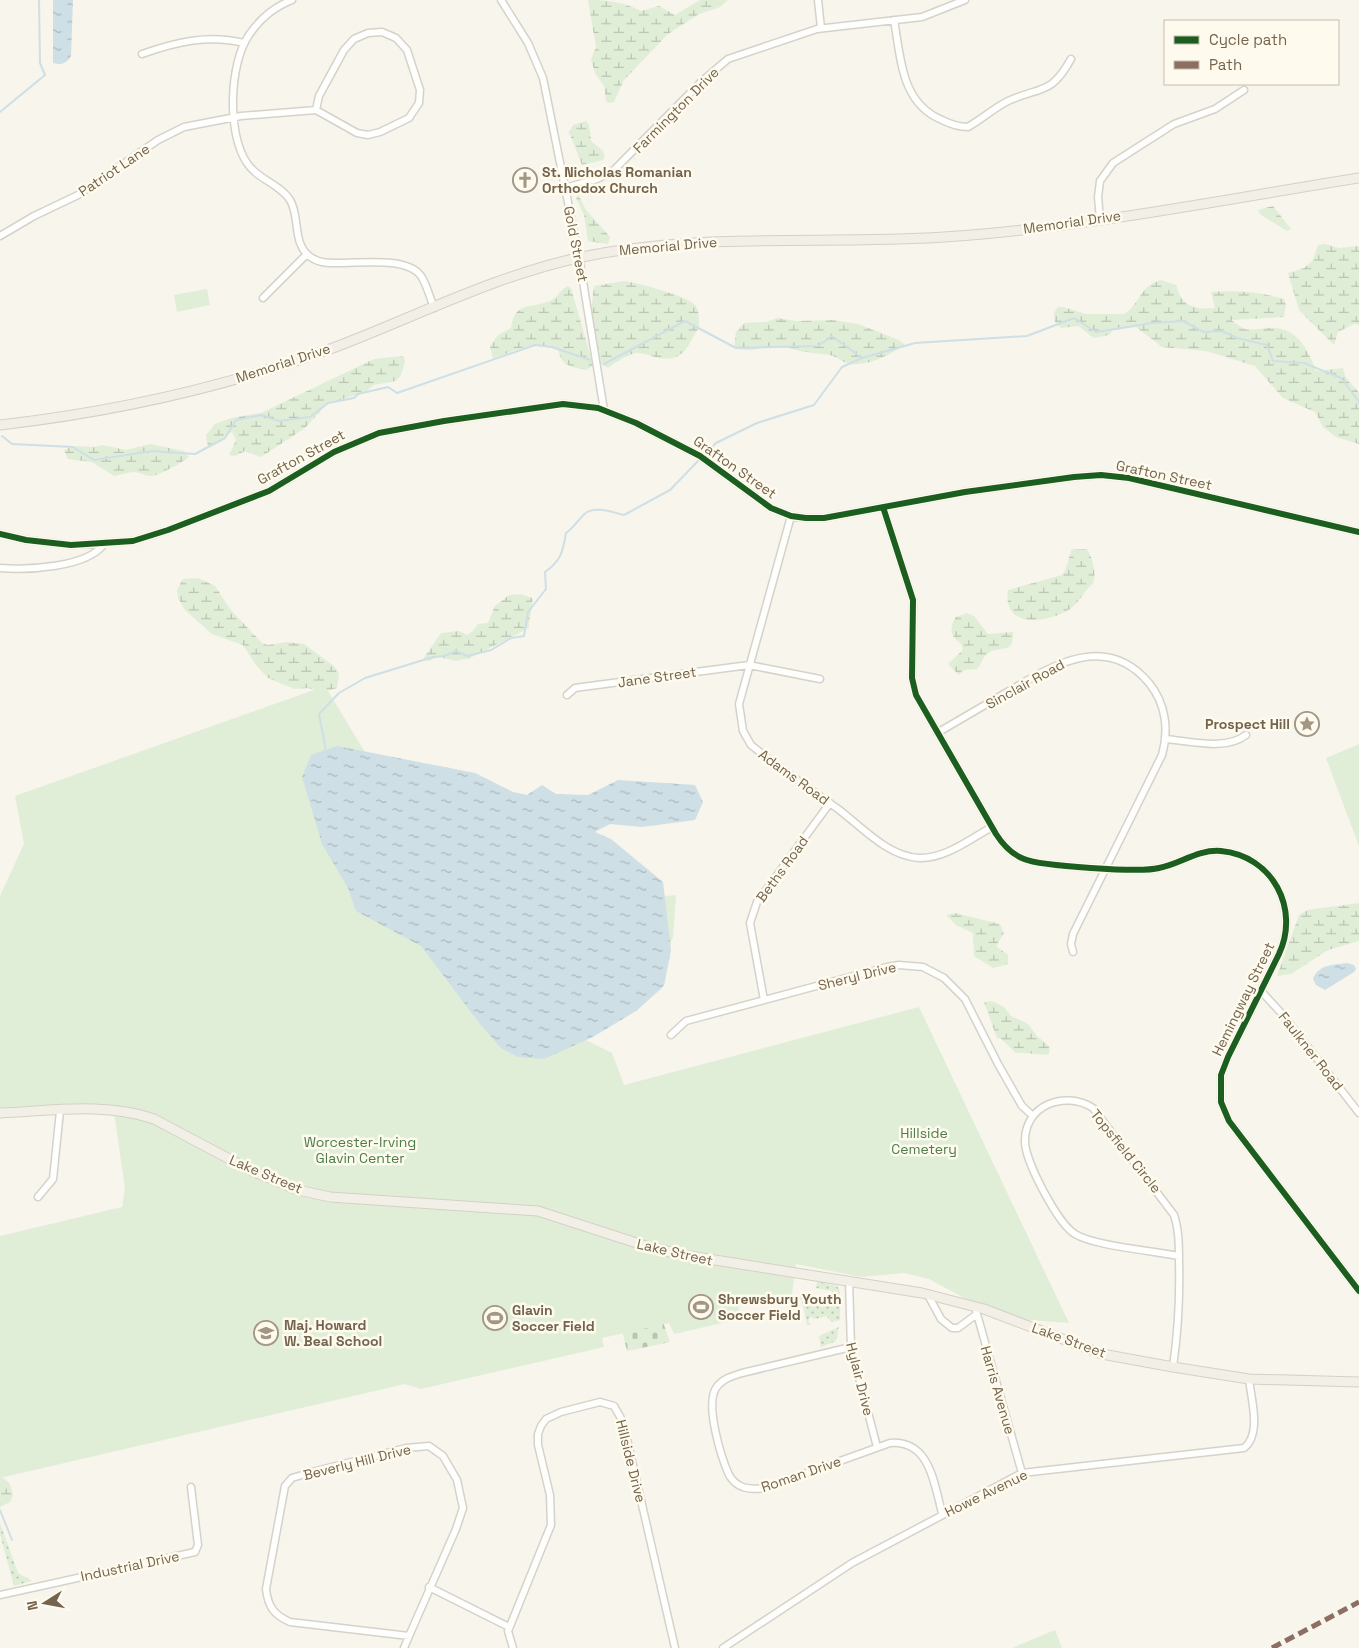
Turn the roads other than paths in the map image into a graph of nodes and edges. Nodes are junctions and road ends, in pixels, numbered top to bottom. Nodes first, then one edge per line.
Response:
1 (292, 0) edge
2 (501, 0) edge
3 (818, 0) edge
4 (965, 0) edge
5 (894, 20) junction
6 (821, 28) junction
7 (244, 43) junction
8 (142, 54) dead end
9 (1072, 59) dead end
10 (1244, 90) dead end
11 (316, 110) junction
12 (232, 117) junction
13 (1359, 178) edge
14 (565, 188) junction
15 (1100, 219) junction
16 (0, 236) edge
17 (307, 254) junction
18 (579, 257) junction
19 (262, 298) dead end
20 (434, 308) junction
21 (604, 410) junction
22 (0, 425) edge
23 (883, 507) junction
24 (791, 516) junction
25 (1359, 532) edge
26 (0, 534) edge
27 (104, 544) junction
28 (0, 568) edge
29 (749, 664) junction
30 (820, 679) dead end
31 (567, 695) dead end
32 (937, 733) junction
33 (1246, 735) dead end
34 (1165, 739) junction
35 (830, 803) junction
36 (992, 827) junction
37 (1106, 868) junction
38 (1073, 952) dead end
39 (1261, 991) junction
40 (764, 1000) junction
41 (670, 1035) dead end
42 (60, 1110) junction
43 (0, 1113) edge
44 (1359, 1113) edge
45 (1033, 1116) junction
46 (38, 1197) dead end
47 (1179, 1256) junction
48 (849, 1281) junction
49 (1359, 1291) edge
50 (928, 1295) junction
51 (976, 1310) junction
52 (851, 1347) junction
53 (1173, 1367) junction
54 (1249, 1380) junction
55 (1359, 1382) edge
56 (877, 1447) junction
57 (1022, 1473) junction
58 (191, 1487) dead end
59 (942, 1513) junction
60 (429, 1587) junction
61 (0, 1595) edge
62 (509, 1627) junction
63 (409, 1636) junction
64 (404, 1648) edge
65 (513, 1648) edge
66 (675, 1648) edge
67 (723, 1648) edge

1 - 7 street
2 - 14 street, Gold Street
3 - 6 street
4 - 5 street, Farmington Drive
5 - 6 street, Farmington Drive
5 - 9 street
6 - 14 street, Farmington Drive
7 - 8 street
7 - 12 street
10 - 15 street
11 - 11 street
11 - 12 street, Patriot Lane
12 - 16 street, Patriot Lane
12 - 17 street
13 - 15 main road, Memorial Drive
14 - 18 street, Gold Street
15 - 18 main road, Memorial Drive
17 - 19 street
17 - 20 street
18 - 20 main road, Memorial Drive
18 - 21 street, Gold Street
20 - 22 main road, Memorial Drive
21 - 24 street, Grafton Street
21 - 27 street, Grafton Street
23 - 24 street, Grafton Street
23 - 25 street, Grafton Street
23 - 32 street, Hemingway Street
24 - 29 street, Adams Road
26 - 27 street, Grafton Street
27 - 28 street, Grafton Street
29 - 30 street, Jane Street
29 - 31 street, Jane Street
29 - 35 street, Adams Road
32 - 34 street, Sinclair Road
32 - 36 street, Hemingway Street
33 - 34 street
34 - 37 street, Sinclair Road
35 - 36 street, Adams Road
35 - 40 street, Beths Road
36 - 37 street, Hemingway Street
37 - 38 street, Sinclair Road
37 - 39 street, Hemingway Street
39 - 44 street, Faulkner Road
39 - 49 street, Hemingway Street
40 - 41 street, Sheryl Drive
40 - 45 street, Sheryl Drive
42 - 43 main road, Lake Street
42 - 46 street
42 - 48 main road, Lake Street
45 - 47 street
45 - 47 street, Topsfield Circle
47 - 53 street, Topsfield Circle
48 - 50 main road, Lake Street
48 - 52 street, Hylair Drive
50 - 51 main road, Lake Street
50 - 51 street
51 - 53 main road, Lake Street
51 - 57 street, Harris Avenue
52 - 56 street, Hylair Drive
52 - 56 street, Roman Drive
53 - 54 main road, Lake Street
54 - 55 main road, Lake Street
54 - 57 street, Howe Avenue
56 - 59 street, Roman Drive
57 - 59 street, Howe Avenue
58 - 61 street, Industrial Drive
59 - 67 street, Howe Avenue
60 - 62 street
60 - 63 street, Beverly Hill Drive
60 - 63 street, Beverly Hill Drive
62 - 65 street
62 - 66 street, Hillside Drive
63 - 64 street, Beverly Hill Drive

